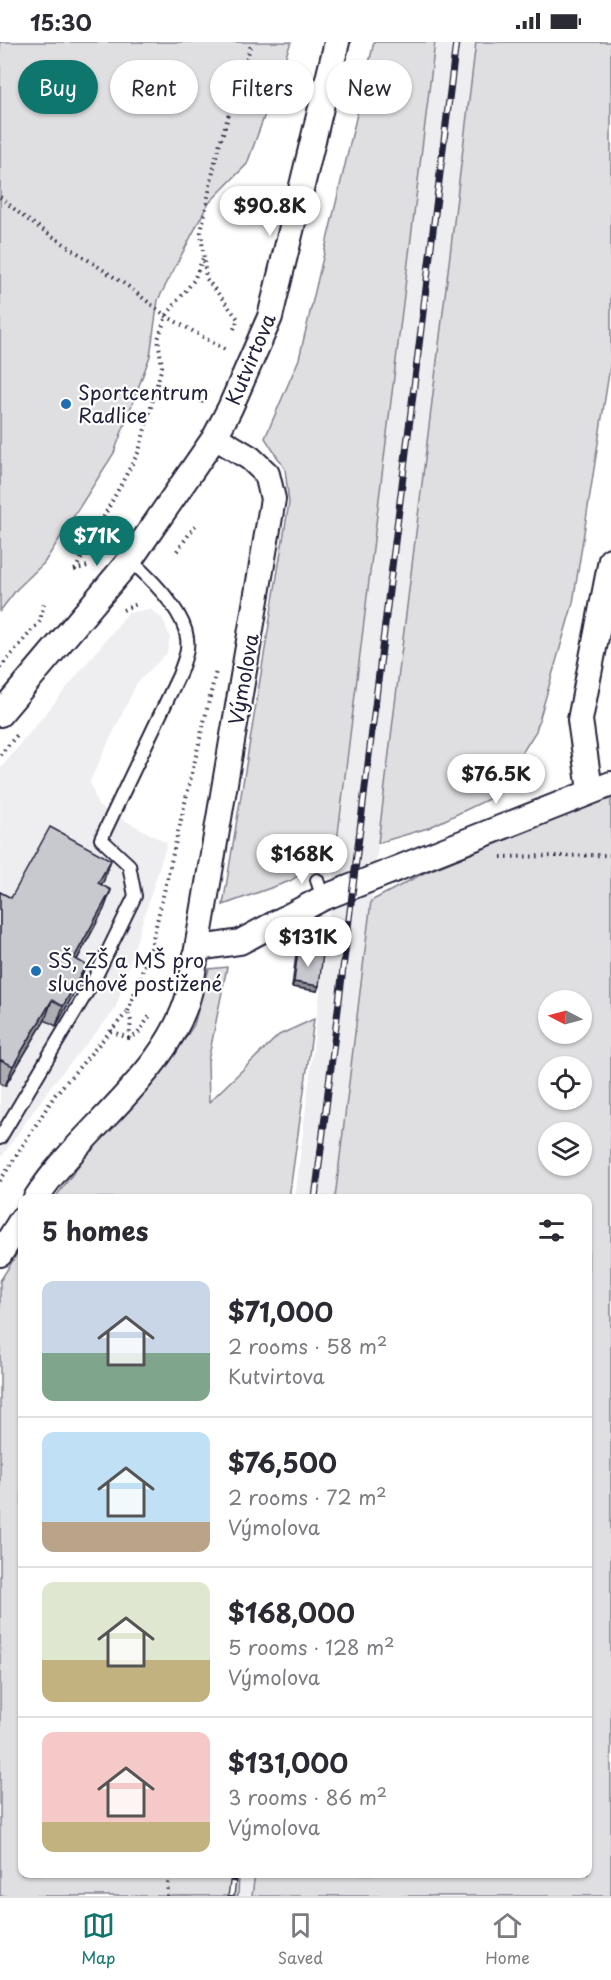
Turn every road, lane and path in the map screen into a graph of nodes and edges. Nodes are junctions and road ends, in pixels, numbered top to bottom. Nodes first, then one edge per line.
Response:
1 (252, 42) edge
2 (337, 42) edge
3 (0, 197) edge
4 (204, 256) junction
5 (166, 316) junction
6 (226, 350) junction
7 (221, 360) dead end
8 (212, 380) dead end
9 (197, 411) dead end
10 (215, 437) junction
11 (197, 523) dead end
12 (177, 551) dead end
13 (98, 556) dead end
14 (130, 560) junction
15 (611, 560) edge
16 (44, 603) dead end
17 (218, 661) dead end
18 (0, 668) edge
19 (0, 714) edge
20 (601, 787) edge
21 (611, 855) edge
22 (491, 857) dead end
23 (199, 948) junction
24 (153, 1010) dead end
25 (128, 1011) junction
26 (111, 1031) junction
27 (129, 1038) junction
28 (0, 1138) edge
29 (0, 1181) edge
30 (39, 1194) edge
31 (18, 1225) edge
32 (0, 1254) edge
33 (169, 1878) edge
34 (167, 1896) edge

1 - 4 path
2 - 10 street, Kutvirtova
3 - 5 path
4 - 5 path
4 - 6 path
5 - 6 path
5 - 13 path
6 - 7 path
8 - 9 path
10 - 14 street, Kutvirtova
10 - 23 street, Výmolova
11 - 12 path
14 - 19 street, Kutvirtova
14 - 28 lane
15 - 20 street
16 - 18 path
17 - 25 path
20 - 23 street
21 - 22 path
23 - 30 street, Výmolova
24 - 27 path
25 - 26 path
25 - 27 path
26 - 27 path
26 - 29 path
31 - 32 street
33 - 34 path

